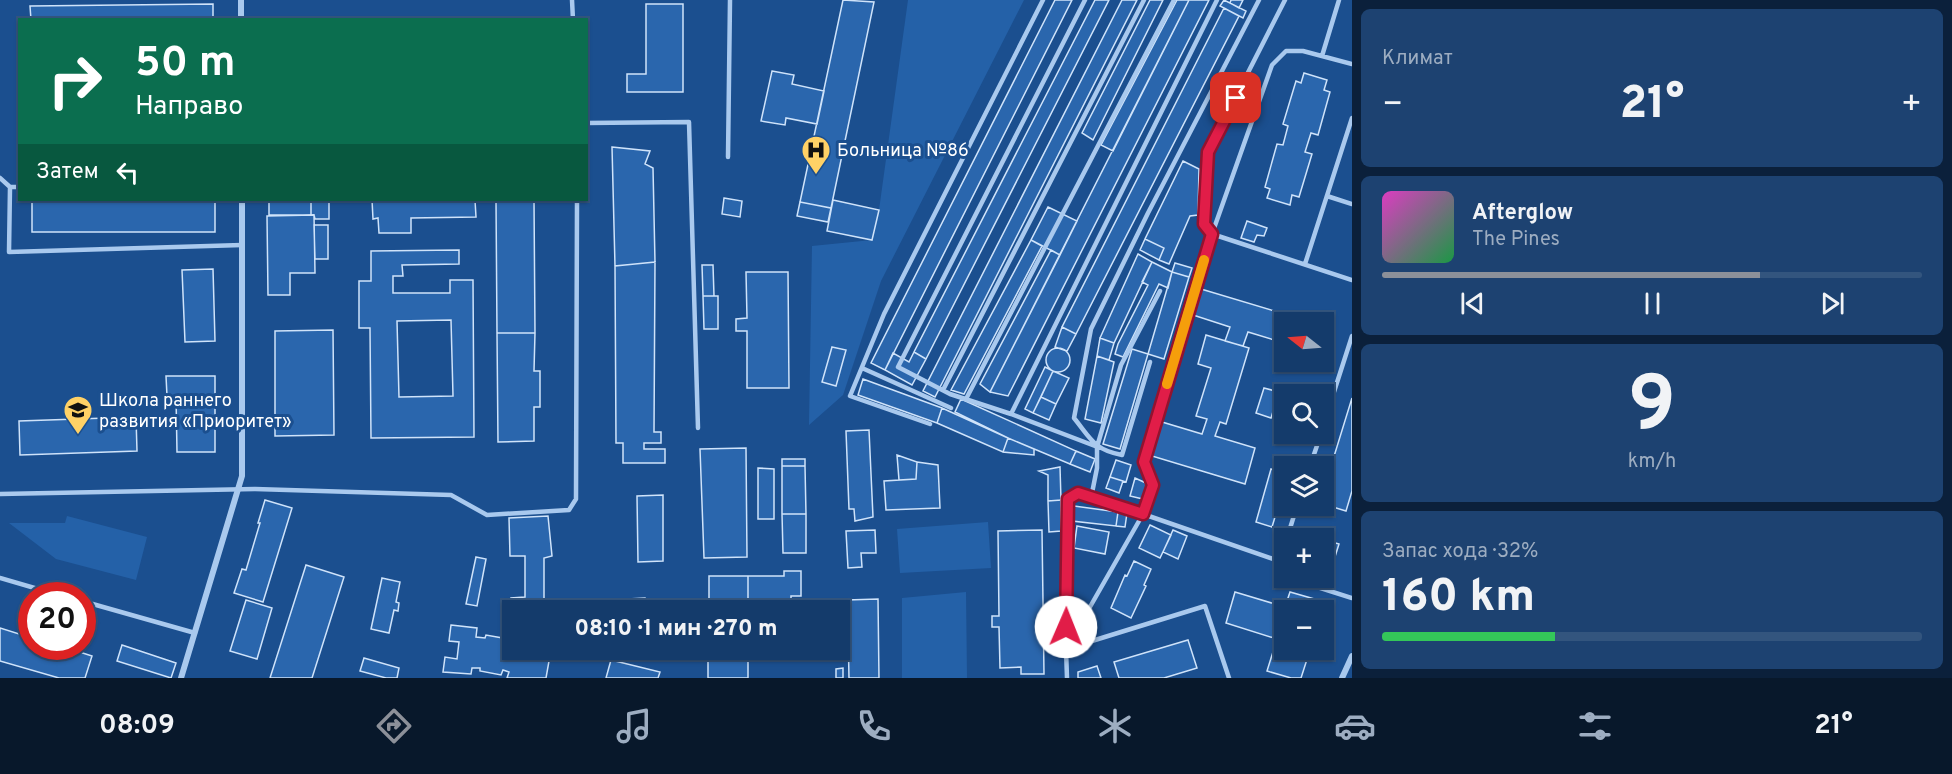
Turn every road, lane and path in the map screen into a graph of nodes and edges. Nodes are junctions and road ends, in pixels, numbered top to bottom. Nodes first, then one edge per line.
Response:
1 (241, 0) edge
2 (572, 0) edge
3 (730, 0) edge
4 (1043, 0) edge
5 (1085, 0) edge
6 (1144, 0) edge
7 (1174, 0) edge
8 (1217, 0) edge
9 (1259, 0) edge
10 (1285, 0) edge
11 (1339, 0) edge
12 (241, 18) edge
13 (573, 18) edge
14 (1322, 56) junction
15 (1352, 64) edge
16 (1352, 118) edge
17 (588, 123) edge
18 (728, 157) dead end
19 (0, 178) edge
20 (10, 187) junction
21 (18, 187) edge
22 (1327, 196) junction
23 (242, 201) edge
24 (577, 201) edge
25 (1352, 204) edge
26 (1212, 234) junction
27 (242, 245) junction
28 (1305, 264) junction
29 (1352, 280) edge
30 (1160, 291) dead end
31 (1352, 336) edge
32 (1150, 362) dead end
33 (862, 368) junction
34 (943, 390) junction
35 (1334, 392) edge
36 (966, 399) junction
37 (951, 408) dead end
38 (1011, 414) junction
39 (930, 424) dead end
40 (698, 428) dead end
41 (1097, 447) junction
42 (239, 490) junction
43 (0, 494) edge
44 (1091, 498) junction
45 (1143, 514) junction
46 (1274, 559) edge
47 (0, 578) edge
48 (18, 583) edge
49 (1320, 588) edge
50 (1352, 598) edge
51 (96, 605) edge
52 (195, 633) junction
53 (1066, 649) junction
54 (1352, 656) edge
55 (181, 678) edge
56 (1067, 678) edge
57 (1229, 678) edge
58 (1342, 678) edge

1 - 12 street
2 - 13 lane
3 - 18 lane
4 - 33 lane
5 - 34 lane
6 - 34 lane
7 - 36 lane
8 - 38 lane
9 - 41 lane
10 - 26 lane
11 - 14 lane
14 - 15 lane
14 - 26 lane
16 - 22 lane
17 - 40 lane
19 - 20 lane
20 - 21 lane
20 - 27 lane
22 - 25 lane
22 - 28 lane
23 - 27 street
24 - 42 lane
26 - 28 lane
26 - 45 lane
27 - 42 street
28 - 29 lane
30 - 41 lane
31 - 35 lane
32 - 41 lane
33 - 37 lane
33 - 39 lane
34 - 36 lane
36 - 38 lane
38 - 41 lane
41 - 44 lane
42 - 43 lane
42 - 52 street
44 - 45 lane
44 - 53 lane
45 - 46 lane
45 - 53 lane
47 - 48 lane
49 - 50 lane
51 - 52 lane
52 - 55 street
53 - 56 lane
53 - 57 lane
54 - 58 street

